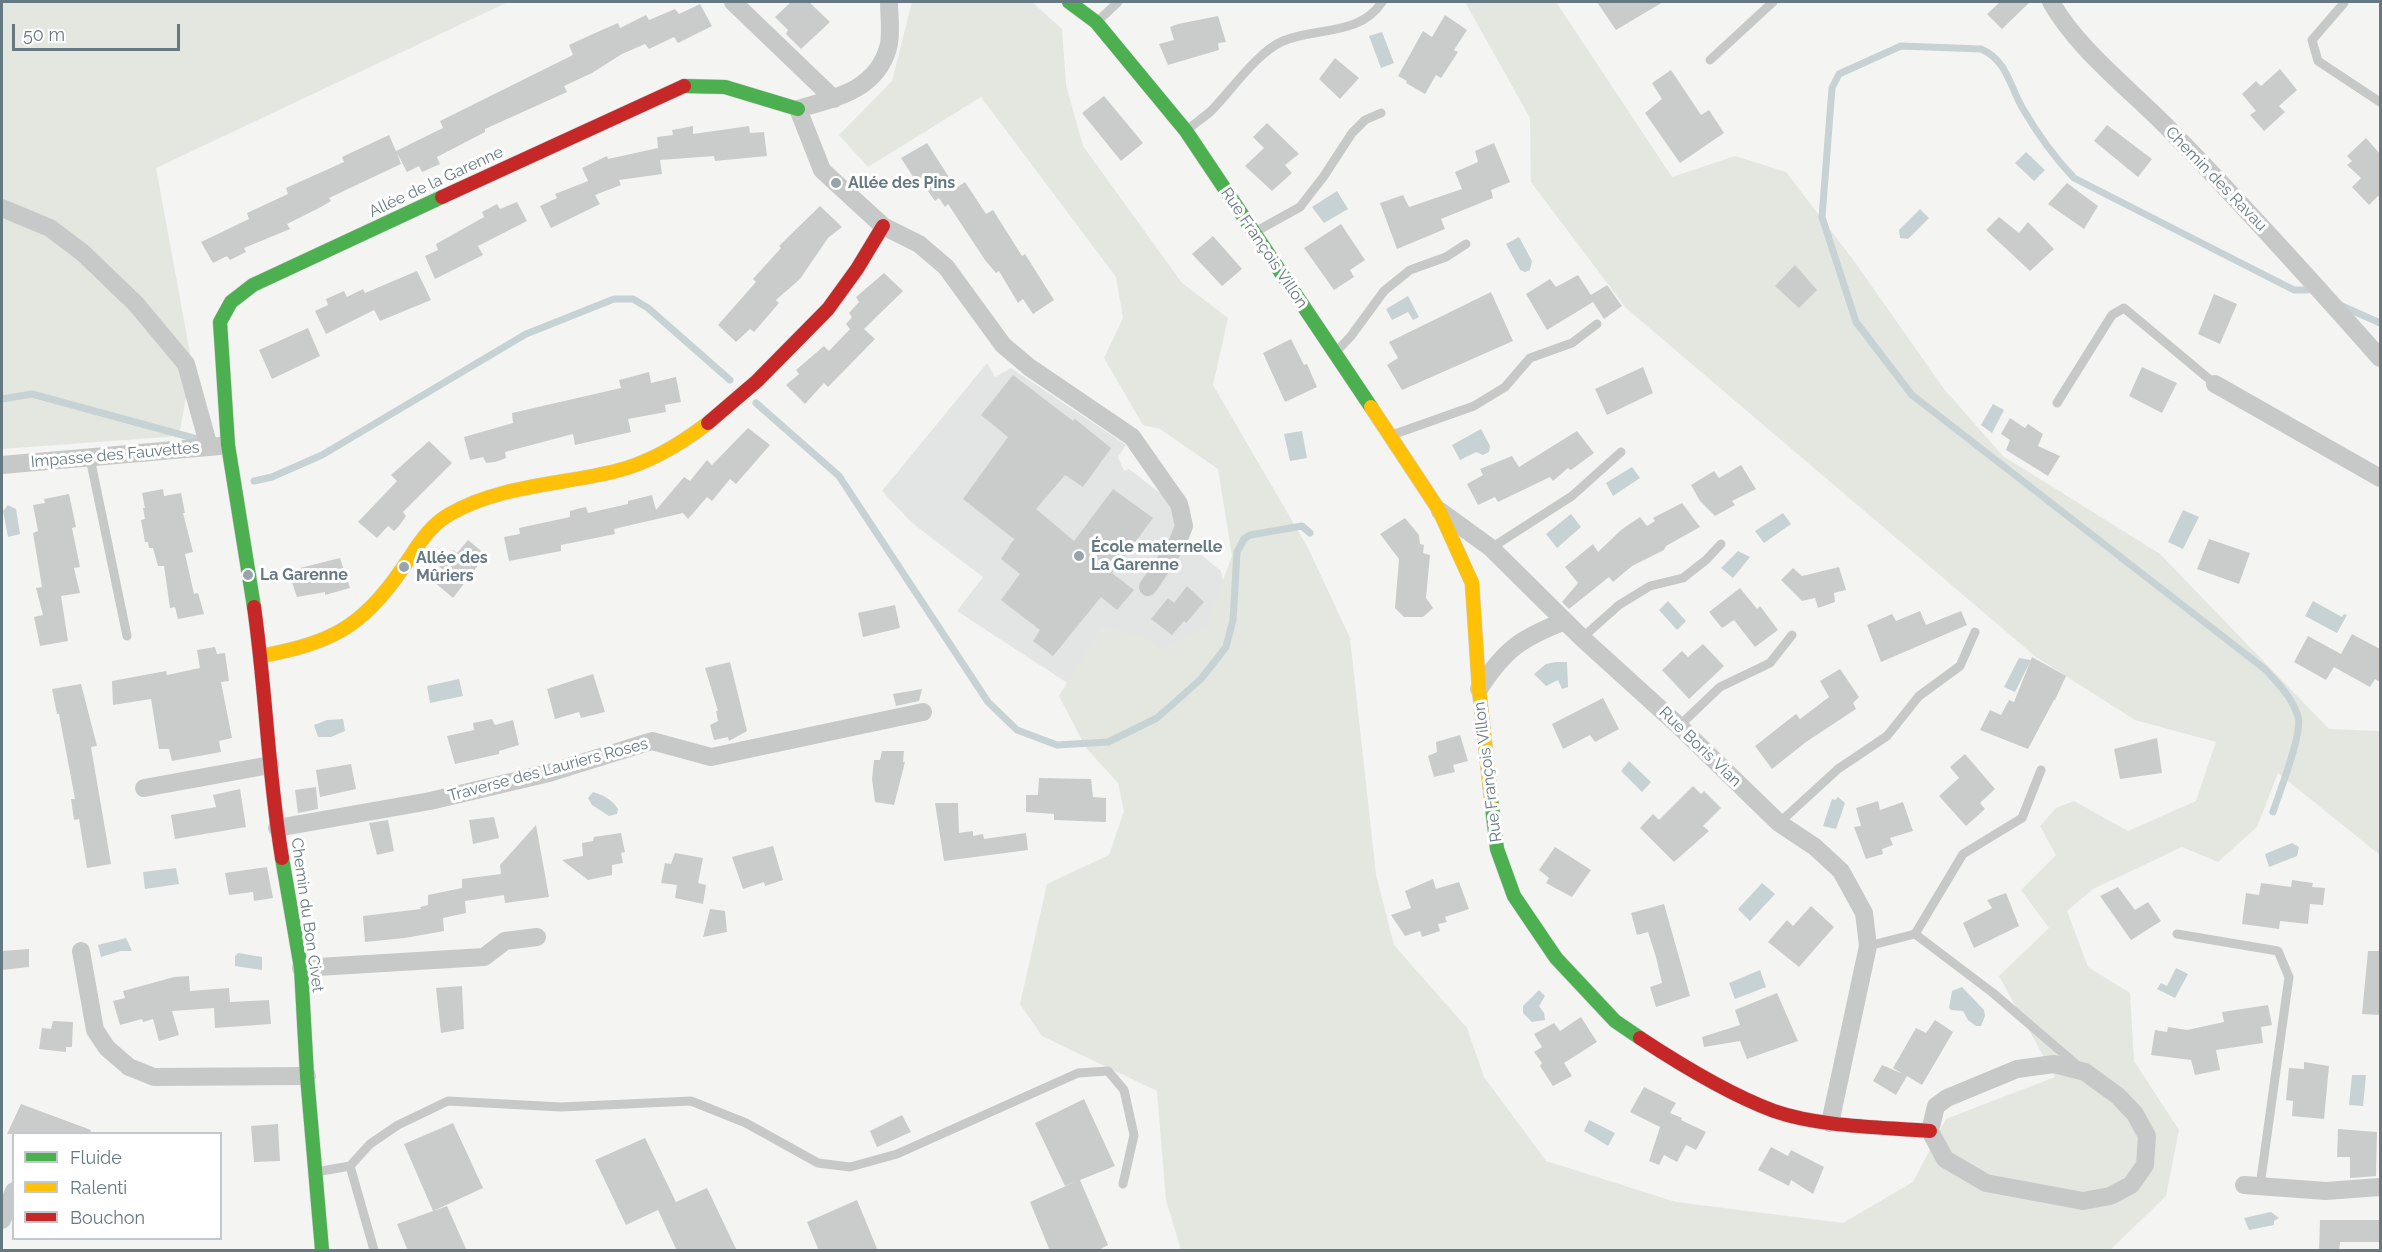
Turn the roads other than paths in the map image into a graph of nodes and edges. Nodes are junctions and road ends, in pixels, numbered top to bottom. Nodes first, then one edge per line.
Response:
1 (733, 2) edge
2 (889, 2) edge
3 (1068, 2) edge
4 (1118, 2) edge
5 (1382, 2) edge
6 (1773, 2) edge
7 (2051, 2) edge
8 (2344, 3) edge
9 (1096, 22) junction
10 (1710, 60) dead end
11 (834, 99) junction
12 (2380, 102) edge
13 (798, 108) junction
14 (1381, 113) dead end
15 (1186, 131) junction
16 (2, 208) edge
17 (883, 226) junction
18 (1254, 233) junction
19 (1466, 243) dead end
20 (1597, 324) dead end
21 (1334, 354) junction
22 (2380, 358) edge
23 (2215, 384) joint
24 (2057, 403) dead end
25 (1390, 435) junction
26 (228, 445) junction
27 (209, 447) junction
28 (1621, 452) dead end
29 (90, 458) junction
30 (2, 465) edge
31 (2380, 478) edge
32 (1439, 510) junction
33 (1721, 544) dead end
34 (1491, 548) junction
35 (1148, 587) dead end
36 (1565, 621) junction
37 (1975, 632) dead end
38 (1792, 634) dead end
39 (127, 636) dead end
40 (1582, 638) junction
41 (261, 656) junction
42 (1479, 689) junction
43 (923, 712) dead end
44 (1679, 726) junction
45 (270, 765) junction
46 (2041, 770) dead end
47 (144, 788) dead end
48 (1779, 822) junction
49 (277, 828) junction
50 (1915, 933) junction
51 (2177, 934) dead end
52 (537, 937) dead end
53 (1868, 946) junction
54 (81, 951) dead end
55 (301, 968) junction
56 (2085, 1072) junction
57 (307, 1076) junction
58 (1830, 1123) junction
59 (1930, 1131) junction
60 (350, 1166) junction
61 (316, 1172) junction
62 (1123, 1184) dead end
63 (2252, 1186) joint
64 (2380, 1187) edge
65 (12, 1196) edge
66 (2, 1220) edge
67 (322, 1251) edge
68 (374, 1251) edge

1 - 11 street
2 - 11 street
3 - 9 street, Rue François Villon
4 - 9 lane
5 - 15 lane
6 - 10 lane
7 - 22 street, Chemin des Ravau
8 - 12 lane
9 - 15 street, Rue François Villon
11 - 13 street
13 - 17 street
13 - 26 street, Allée de la Garenne
14 - 18 lane
15 - 18 street, Rue François Villon
16 - 27 street
17 - 35 street
17 - 41 street
18 - 21 street, Rue François Villon
19 - 21 lane
20 - 25 lane
21 - 25 street, Rue François Villon
23 - 24 lane
23 - 31 street
25 - 32 street, Rue François Villon
26 - 27 street, Impasse des Fauvettes
26 - 41 street
27 - 29 street, Impasse des Fauvettes
28 - 34 lane
29 - 30 street, Impasse des Fauvettes
29 - 39 lane
32 - 34 street, Rue François Villon
32 - 42 street, Rue François Villon
33 - 40 lane
34 - 36 street, Rue Boris Vian
36 - 40 street, Rue Boris Vian
36 - 42 street
37 - 48 lane
38 - 44 lane
40 - 44 street, Rue Boris Vian
41 - 45 street, Chemin du Bon Civet
42 - 58 street, Rue François Villon
43 - 49 street, Traverse des Lauriers Roses
44 - 48 street, Rue Boris Vian
45 - 47 street
45 - 49 street, Chemin du Bon Civet
46 - 50 lane
48 - 53 street, Rue Boris Vian
49 - 55 street, Chemin du Bon Civet
50 - 53 lane
50 - 56 lane
51 - 63 lane
52 - 55 street
53 - 58 street, Rue Boris Vian
54 - 57 street
55 - 57 street, Chemin du Bon Civet
56 - 59 street
56 - 59 street
57 - 61 street, Chemin du Bon Civet
58 - 59 street, Rue François Villon
60 - 61 lane
60 - 62 lane
60 - 68 lane
61 - 67 street, Chemin du Bon Civet
63 - 64 street
65 - 66 street

